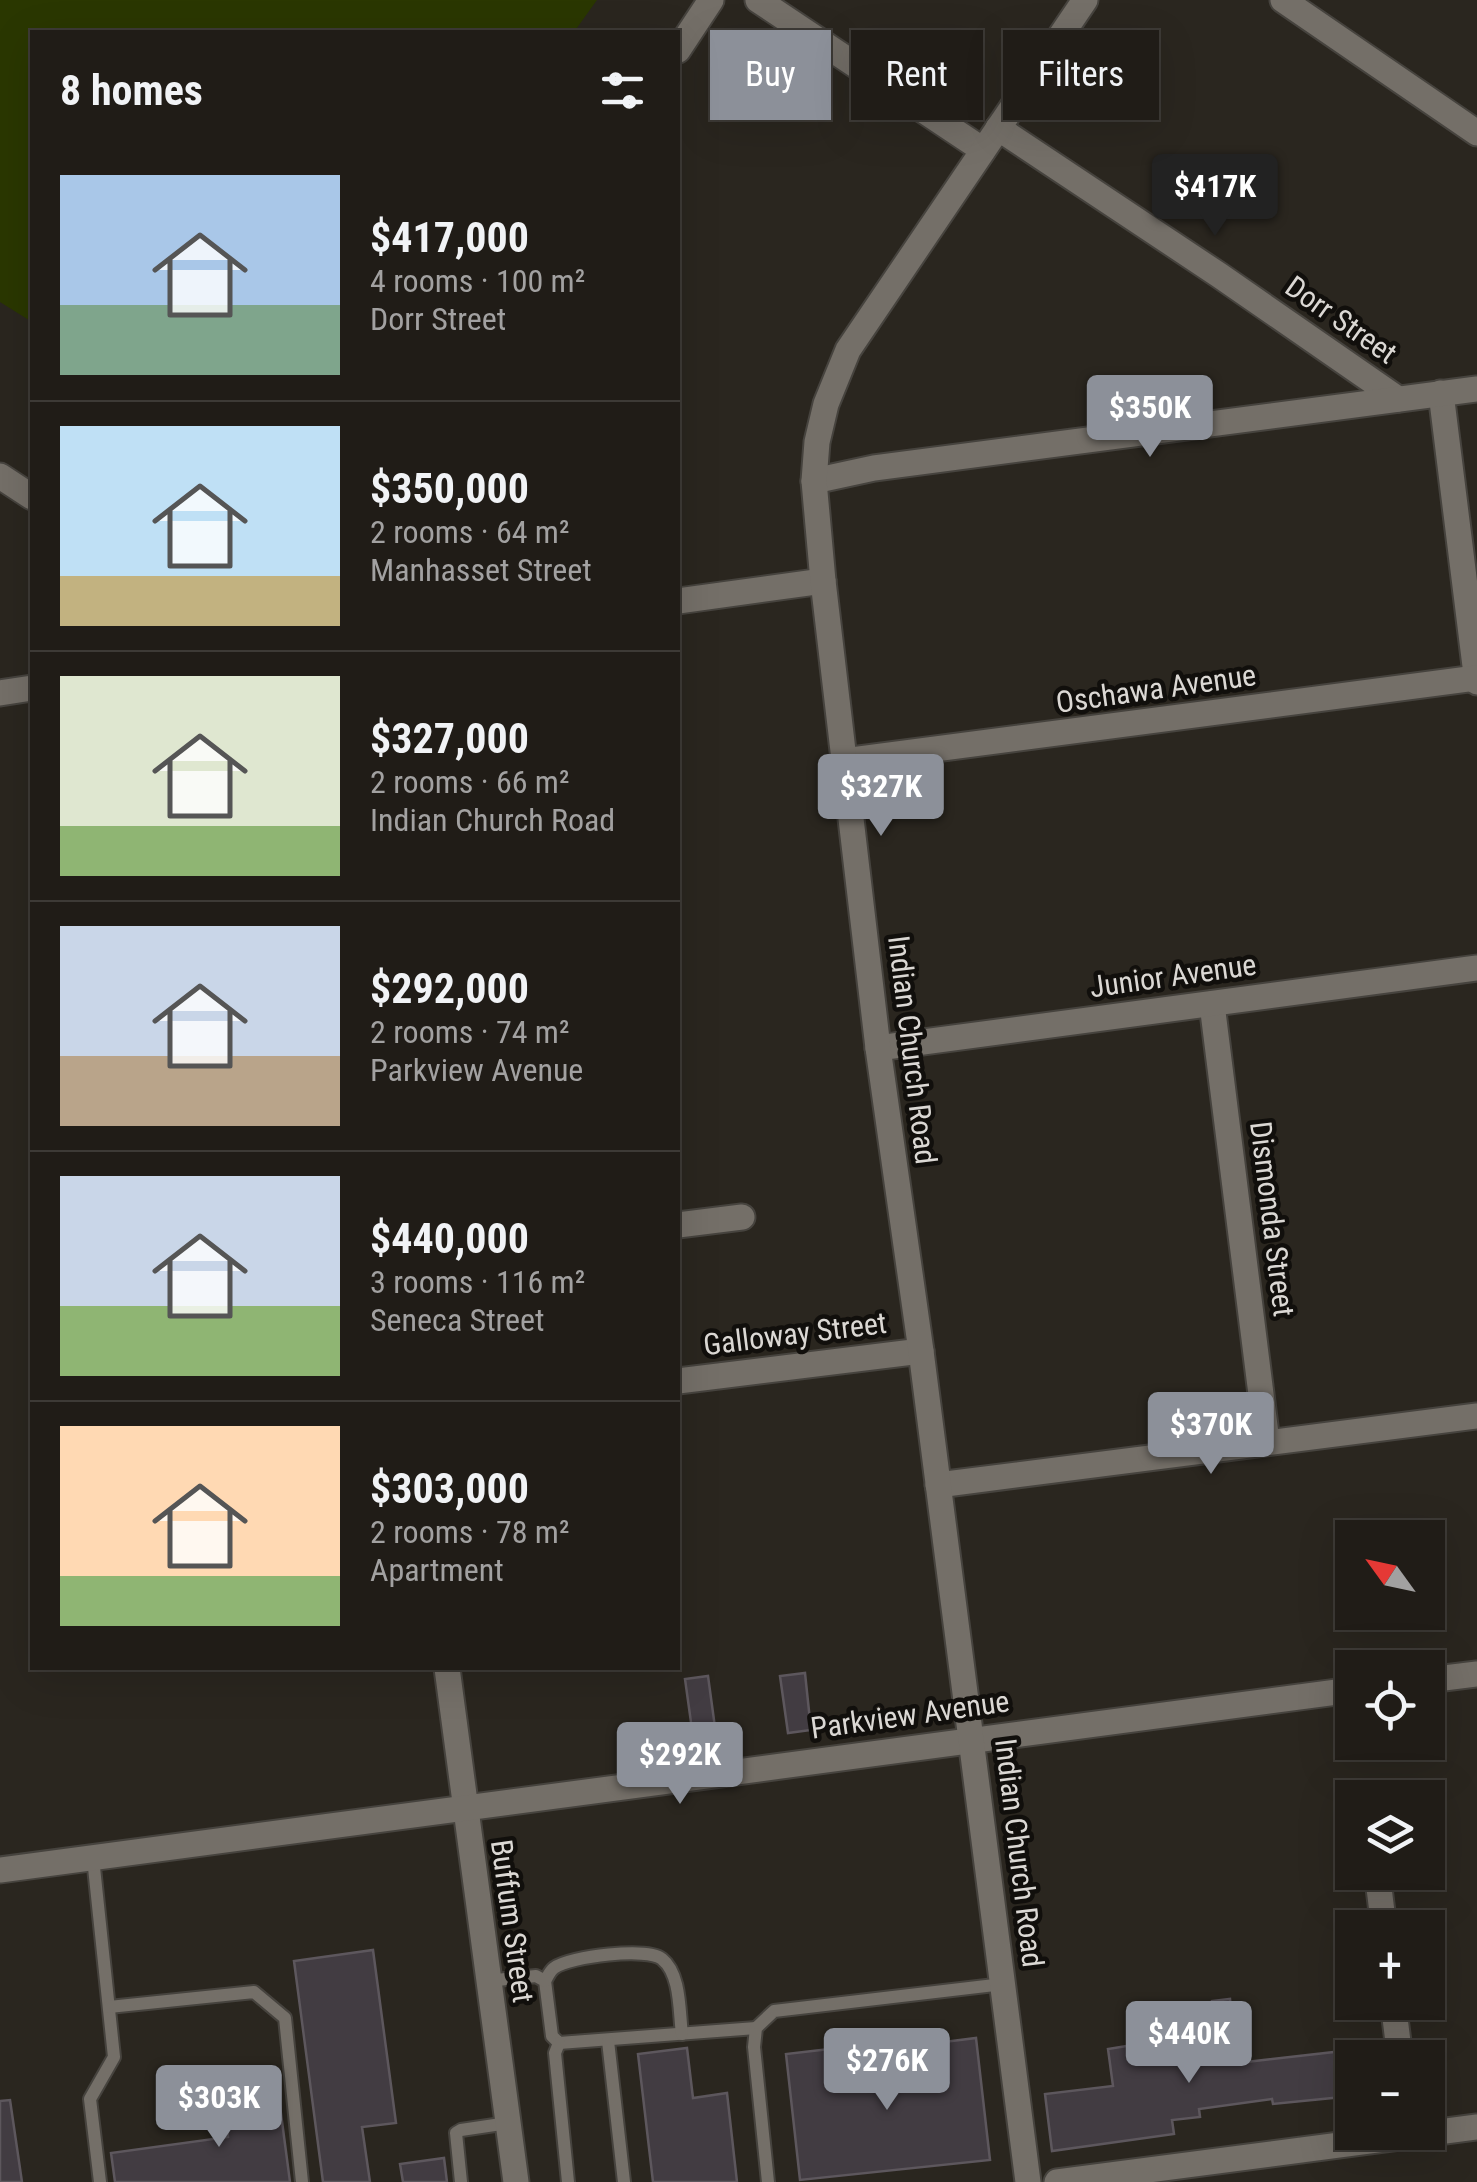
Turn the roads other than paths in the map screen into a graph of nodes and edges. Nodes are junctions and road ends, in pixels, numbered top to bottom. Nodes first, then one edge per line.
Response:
1 (710, 0) edge
2 (758, 0) edge
3 (1086, 0) edge
4 (1283, 0) edge
5 (680, 47) edge
6 (1477, 133) edge
7 (991, 139) junction
8 (1477, 388) edge
9 (1440, 394) junction
10 (1398, 399) junction
11 (0, 476) edge
12 (814, 480) junction
13 (30, 496) edge
14 (823, 582) junction
15 (680, 601) edge
16 (1477, 680) edge
17 (30, 688) edge
18 (0, 693) edge
19 (844, 761) junction
20 (1477, 968) edge
21 (1212, 1004) junction
22 (878, 1048) junction
23 (742, 1217) dead end
24 (680, 1225) edge
25 (920, 1350) junction
26 (680, 1382) edge
27 (1477, 1416) edge
28 (1267, 1442) junction
29 (938, 1485) junction
30 (447, 1670) edge
31 (1477, 1674) edge
32 (1445, 1678) edge
33 (1335, 1692) edge
34 (972, 1739) junction
35 (464, 1808) junction
36 (93, 1858) junction
37 (0, 1870) edge
38 (545, 1980) junction
39 (488, 1981) junction
40 (1003, 1984) junction
41 (109, 2007) junction
42 (756, 2028) junction
43 (682, 2034) junction
44 (608, 2041) junction
45 (559, 2043) junction
46 (508, 2123) junction
47 (1477, 2127) edge
48 (1445, 2130) edge
49 (1335, 2144) edge
50 (100, 2182) edge
51 (302, 2182) edge
52 (461, 2182) edge
53 (516, 2182) edge
54 (568, 2182) edge
55 (624, 2182) edge
56 (768, 2182) edge
57 (1028, 2182) edge
58 (1057, 2182) edge

1 - 5 street
2 - 7 street, Dorr Street
3 - 7 street, Indian Church Road
4 - 6 street
7 - 10 street, Dorr Street
7 - 12 street, Indian Church Road
8 - 9 street
9 - 10 street
9 - 16 street
10 - 12 street
11 - 13 street
12 - 14 street, Indian Church Road
14 - 15 street
14 - 19 street, Indian Church Road
16 - 19 street, Oschawa Avenue
17 - 18 street
19 - 22 street, Indian Church Road
20 - 21 street, Junior Avenue
21 - 22 street, Junior Avenue
21 - 28 street, Dismonda Street
22 - 25 street, Indian Church Road
23 - 24 street
25 - 26 street, Galloway Street
25 - 29 street, Indian Church Road
27 - 28 street
28 - 29 street
29 - 34 street, Indian Church Road
30 - 35 street, Buffum Street
31 - 32 street
33 - 34 street, Parkview Avenue
34 - 35 street, Parkview Avenue
34 - 40 street, Indian Church Road
35 - 36 street, Parkview Avenue
35 - 39 street, Buffum Street
36 - 37 street, Parkview Avenue
36 - 41 lane
38 - 39 lane
38 - 43 lane
38 - 45 lane
39 - 46 street, Buffum Street
40 - 42 lane
40 - 57 street, Indian Church Road
41 - 50 lane
41 - 51 lane
42 - 43 lane
42 - 56 lane
43 - 44 lane
44 - 45 lane
44 - 55 lane
45 - 54 lane
46 - 52 lane
46 - 53 street, Buffum Street
47 - 48 street
49 - 58 street

